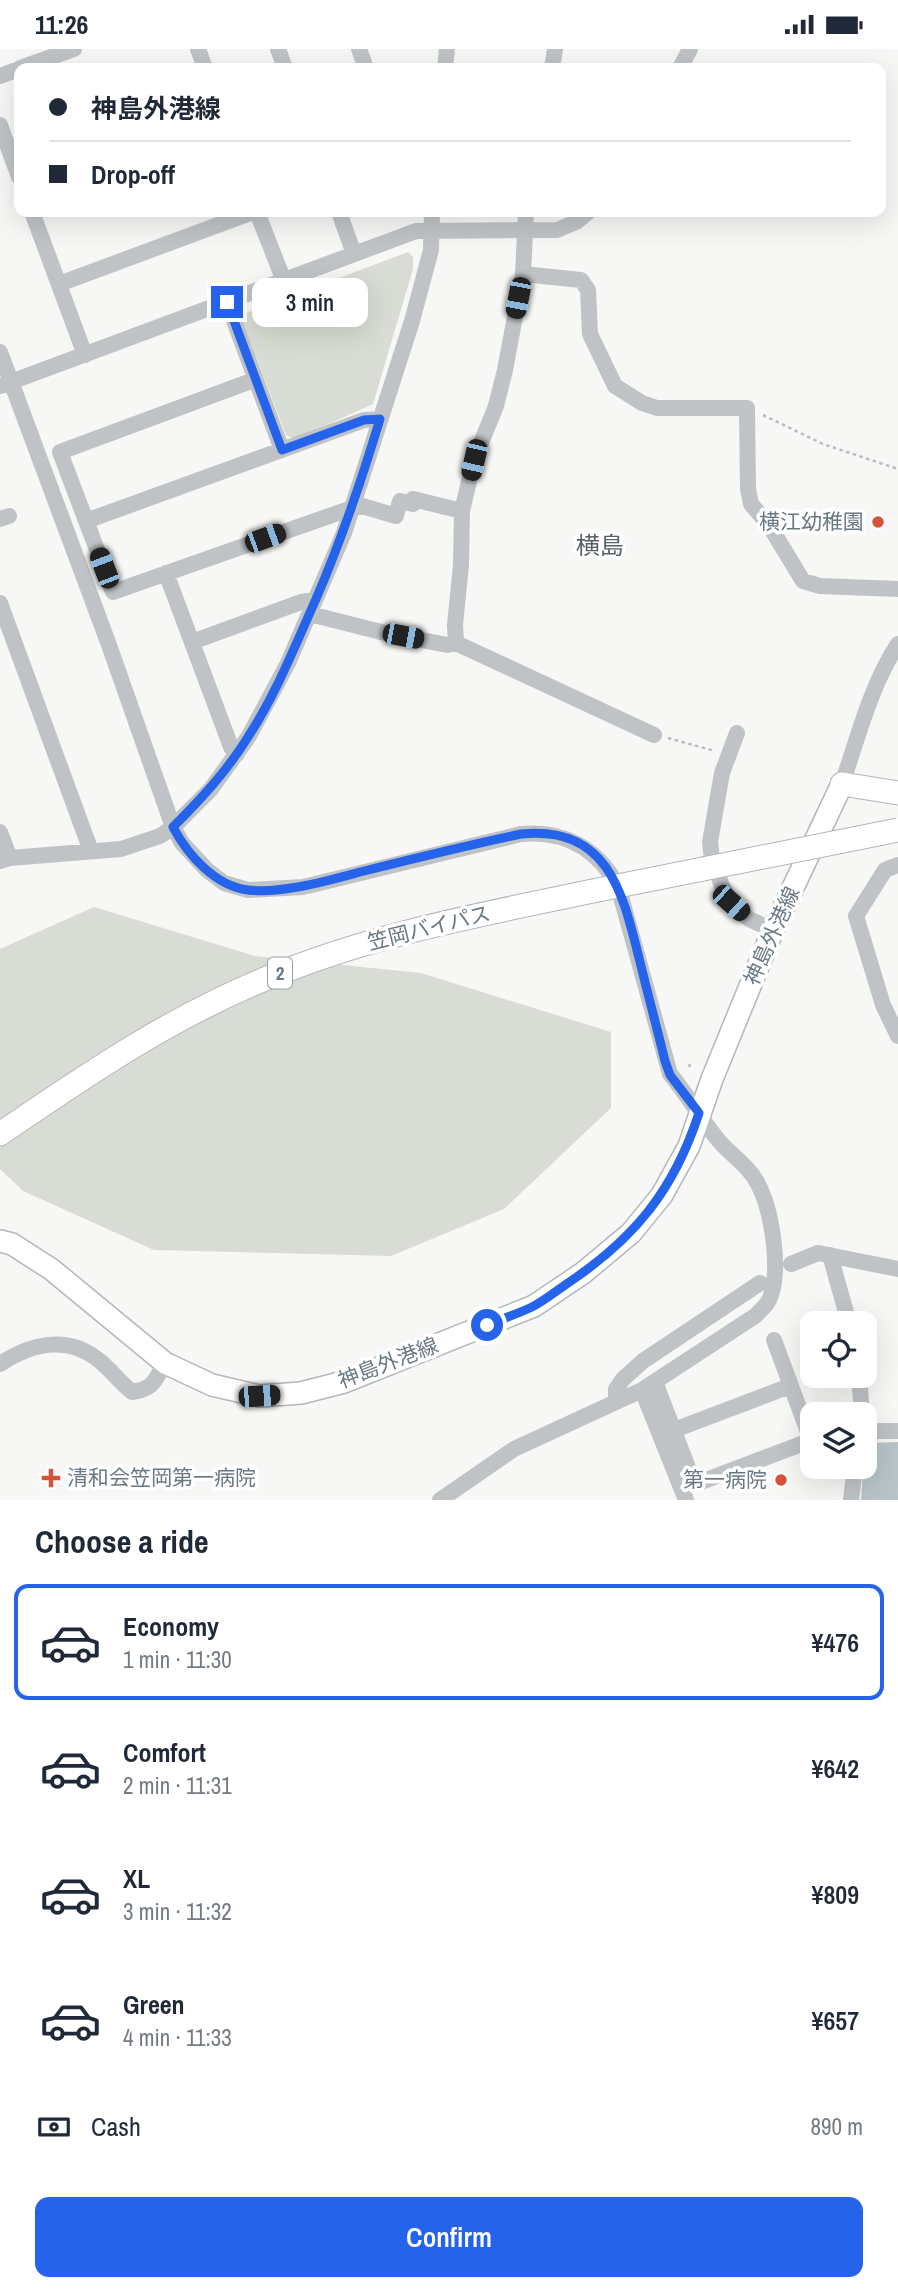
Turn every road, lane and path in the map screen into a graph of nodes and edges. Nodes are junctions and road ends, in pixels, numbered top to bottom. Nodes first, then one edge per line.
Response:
1 (74, 49) edge
2 (34, 63) edge
3 (0, 125) edge
4 (14, 145) edge
5 (38, 217) edge
6 (241, 217) edge
7 (257, 217) edge
8 (341, 217) edge
9 (432, 217) edge
10 (525, 217) edge
11 (582, 217) edge
12 (433, 230) junction
13 (524, 231) junction
14 (354, 254) junction
15 (523, 274) junction
16 (284, 281) junction
17 (59, 284) junction
18 (227, 302) junction
19 (0, 352) edge
20 (85, 355) junction
21 (254, 380) junction
22 (6, 384) edge
23 (747, 408) junction
24 (380, 419) junction
25 (282, 450) junction
26 (898, 469) edge
27 (352, 508) junction
28 (462, 511) junction
29 (86, 521) junction
30 (166, 573) junction
31 (898, 589) edge
32 (0, 603) edge
33 (312, 607) junction
34 (192, 642) junction
35 (456, 643) junction
36 (898, 644) edge
37 (737, 733) dead end
38 (654, 735) joint
39 (237, 754) junction
40 (727, 754) junction
41 (842, 784) junction
42 (898, 793) edge
43 (173, 827) junction
44 (898, 830) edge
45 (0, 832) edge
46 (91, 851) junction
47 (5, 859) edge
48 (898, 865) edge
49 (774, 930) junction
50 (898, 1036) edge
51 (699, 1113) junction
52 (0, 1134) edge
53 (0, 1241) edge
54 (830, 1255) junction
55 (791, 1264) dead end
56 (898, 1269) edge
57 (760, 1283) dead end
58 (846, 1311) edge
59 (774, 1340) dead end
60 (165, 1363) junction
61 (0, 1364) edge
62 (649, 1386) junction
63 (790, 1386) junction
64 (615, 1402) junction
65 (800, 1411) edge
66 (674, 1430) junction
67 (877, 1431) edge
68 (898, 1431) edge
69 (800, 1445) edge
70 (853, 1479) edge
71 (440, 1500) edge
72 (686, 1500) edge
73 (850, 1500) edge

1 - 2 street
3 - 4 street
5 - 17 street
6 - 17 street
7 - 16 street
8 - 14 street
9 - 12 street
10 - 13 street
11 - 13 street
12 - 13 street
12 - 14 street
12 - 24 street
13 - 15 street
14 - 16 street
15 - 23 street
15 - 28 street
16 - 18 street
17 - 20 street
18 - 20 street
18 - 21 street
19 - 22 street
20 - 22 street
21 - 25 street
21 - 29 street
22 - 43 street
23 - 26 path
23 - 31 street
24 - 25 street
24 - 27 street
25 - 29 street
27 - 28 street
27 - 30 street
27 - 33 street
28 - 35 street
29 - 30 street
30 - 34 street
32 - 46 street
33 - 34 street
33 - 35 street
33 - 39 street
34 - 39 street
35 - 38 street
36 - 41 street
37 - 40 street
38 - 40 path
39 - 43 street
40 - 49 street
41 - 42 highway
41 - 49 main road, 神島外港線
43 - 46 street
43 - 51 street
44 - 52 highway, 笠岡バイパス / 2, bridge
45 - 47 street
46 - 47 street
48 - 50 street
49 - 51 main road, 神島外港線
51 - 60 main road, 神島外港線
51 - 62 street
53 - 60 main road, 神島外港線
54 - 55 street
54 - 56 street
54 - 58 street
57 - 64 street
59 - 63 street
60 - 61 street
62 - 64 street
62 - 66 street
62 - 72 street
63 - 65 street
63 - 66 street
64 - 71 street
66 - 69 street
67 - 68 street
70 - 73 street

